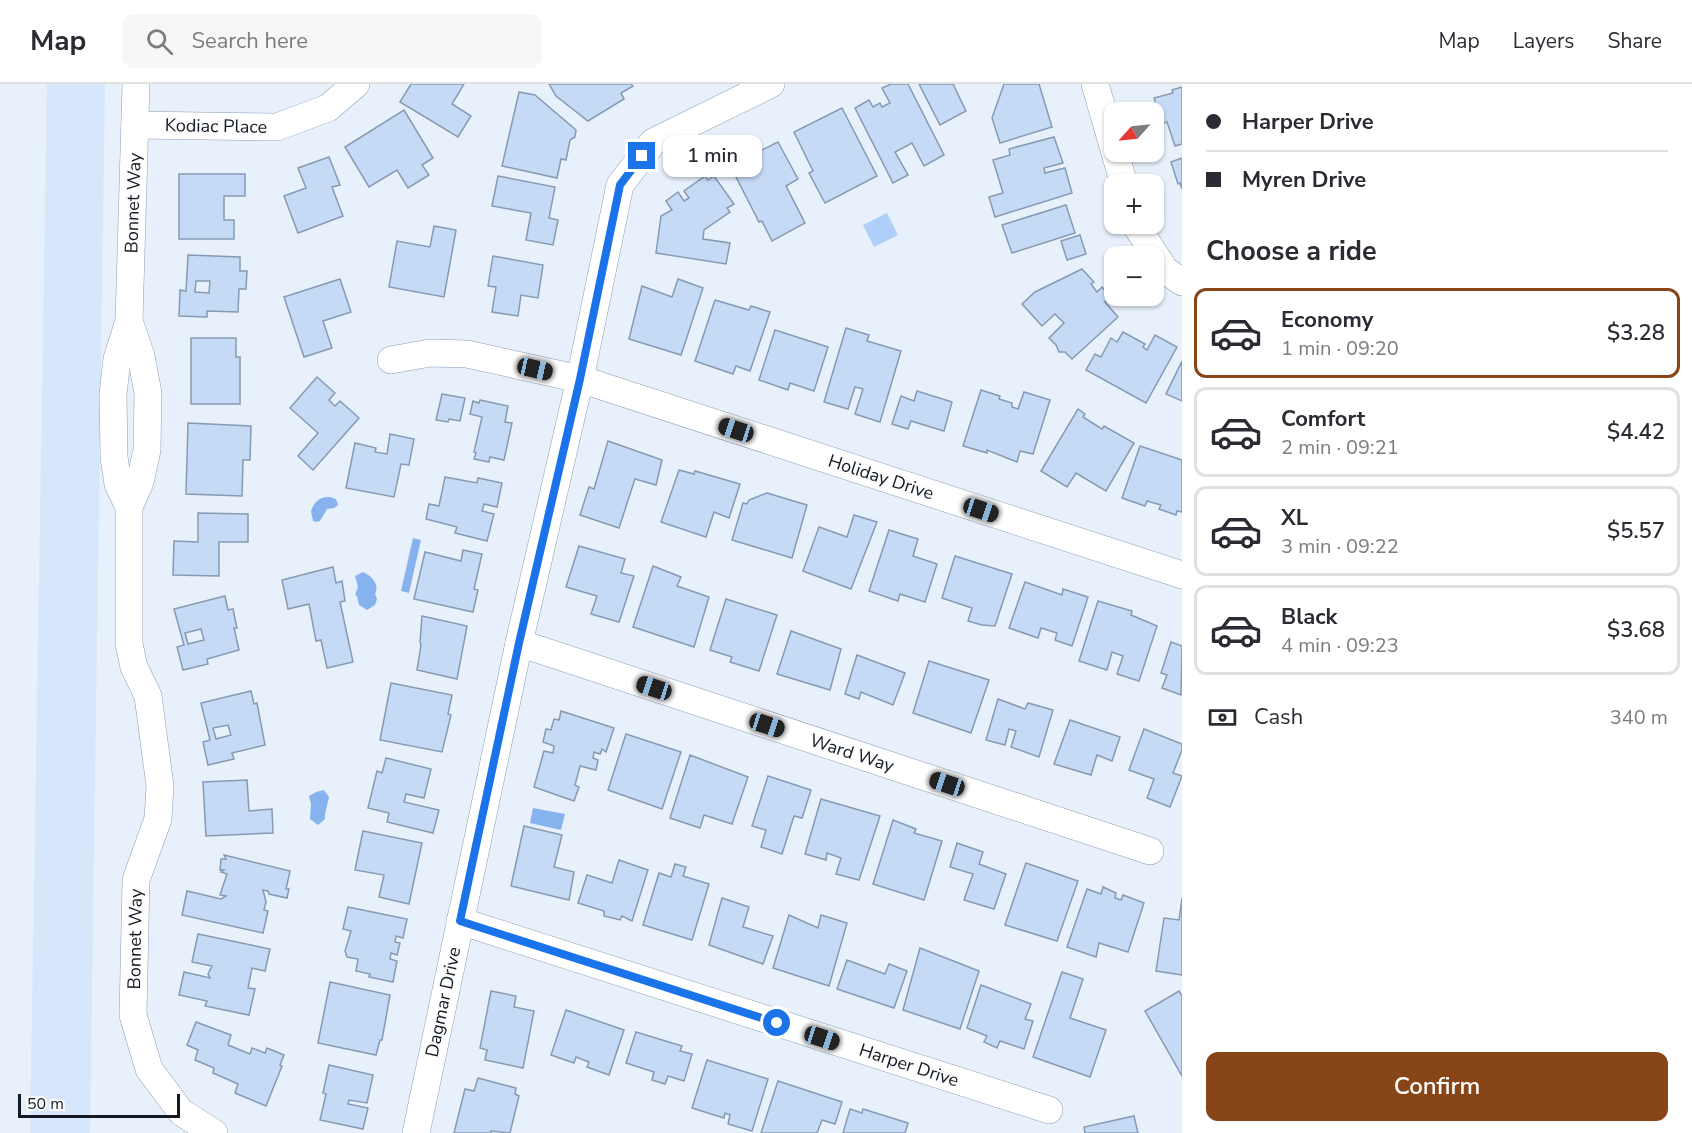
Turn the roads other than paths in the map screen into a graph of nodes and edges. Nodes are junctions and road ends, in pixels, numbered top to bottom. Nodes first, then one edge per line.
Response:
1 (136, 84) edge
2 (356, 84) edge
3 (770, 84) edge
4 (1095, 84) edge
5 (135, 125) junction
6 (1121, 174) edge
7 (1142, 234) edge
8 (1182, 282) edge
9 (391, 360) dead end
10 (580, 379) junction
11 (1182, 575) edge
12 (519, 643) junction
13 (1150, 851) dead end
14 (460, 921) junction
15 (1049, 1110) dead end
16 (214, 1133) edge
17 (416, 1133) edge

1 - 5 street, Bonnet Way
2 - 5 street, Kodiac Place
3 - 10 street, Dagmar Drive
4 - 6 street
5 - 16 street, Bonnet Way
7 - 8 street
9 - 10 street, Holiday Drive
10 - 11 street, Holiday Drive
10 - 12 street, Dagmar Drive
12 - 13 street, Ward Way
12 - 14 street, Dagmar Drive
14 - 15 street, Harper Drive
14 - 17 street, Dagmar Drive

